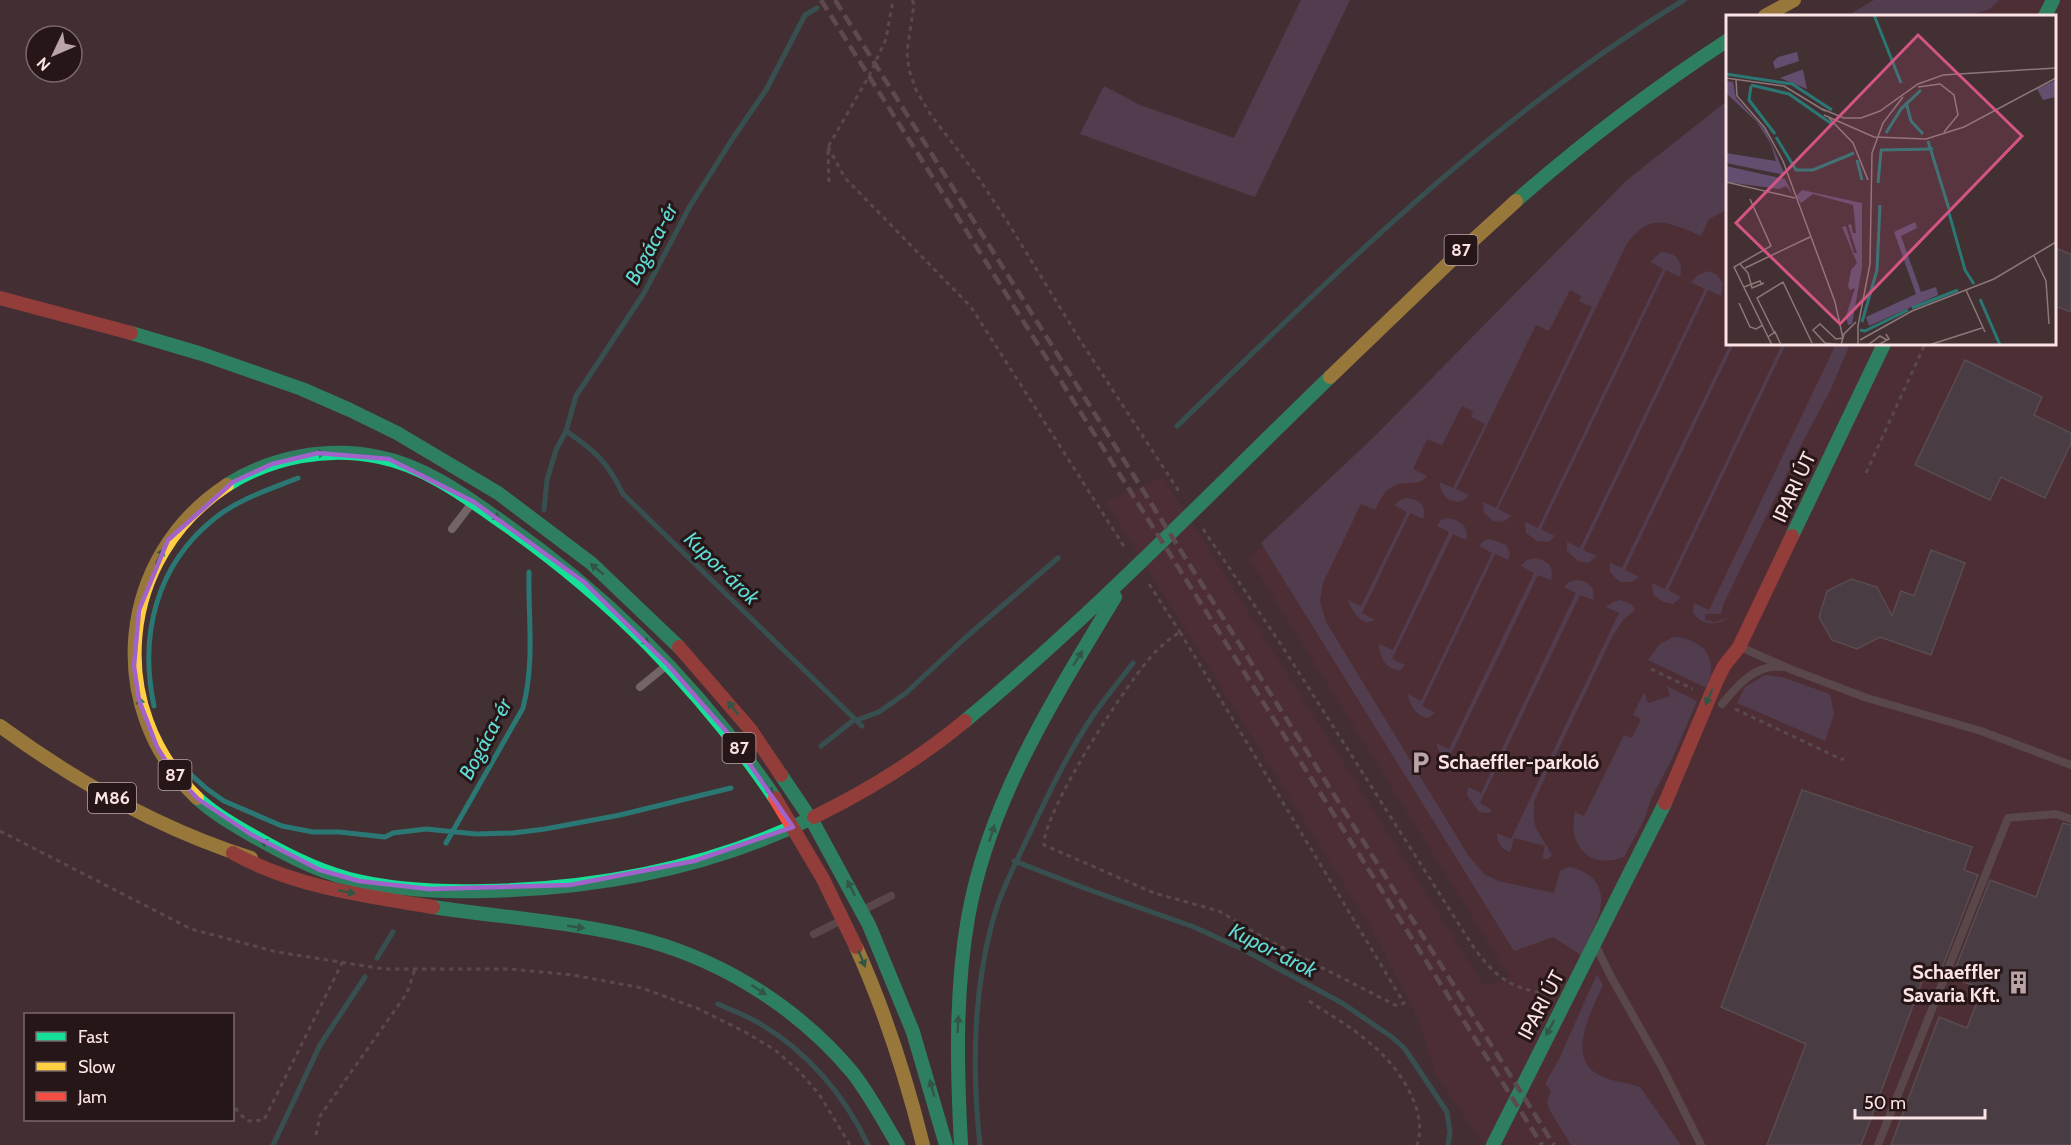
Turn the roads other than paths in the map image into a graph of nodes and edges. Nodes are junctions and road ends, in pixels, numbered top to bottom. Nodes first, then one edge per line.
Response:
1 (1794, 0) edge
2 (2053, 0) edge
3 (1767, 15) edge
4 (2046, 15) edge
5 (1726, 41) edge
6 (0, 298) edge
7 (1884, 345) edge
8 (474, 502) junction
9 (452, 529) dead end
10 (1108, 600) junction
11 (1739, 647) junction
12 (668, 664) junction
13 (1790, 669) junction
14 (640, 687) dead end
15 (1729, 707) junction
16 (0, 726) edge
17 (2071, 765) edge
18 (1662, 811) junction
19 (2071, 819) edge
20 (233, 853) junction
21 (359, 881) junction
22 (1626, 884) junction
23 (891, 896) dead end
24 (862, 910) junction
25 (843, 920) junction
26 (814, 934) dead end
27 (1598, 950) junction
28 (1538, 1085) dead end
29 (898, 1145) edge
30 (922, 1145) edge
31 (945, 1145) edge
32 (961, 1145) edge
33 (1493, 1145) edge
34 (1701, 1145) edge
35 (1878, 1145) edge

1 - 3 main road
2 - 4 main road
5 - 10 main road, 87
24 -> 6 main road
7 - 11 main road, IPARI ÚT
8 - 9 lane
8 -> 12 main road, 87
21 -> 8 main road, 87
10 - 21 main road, 87
32 -> 10 main road, 87
11 - 13 lane
11 - 15 main road, IPARI ÚT
11 -> 18 main road, IPARI ÚT
12 - 14 lane
12 -> 25 main road, 87
13 - 15 lane
13 - 17 lane
15 - 18 main road, IPARI ÚT
16 - 20 main road, M86
18 - 22 main road, IPARI ÚT
19 - 35 lane
20 - 21 main road, M86
20 -> 29 main road
22 - 27 main road, IPARI ÚT
22 -> 33 main road, IPARI ÚT
23 - 24 lane
31 -> 24 main road
25 - 26 lane
25 -> 30 main road, 87
27 - 28 main road, IPARI ÚT
27 - 34 lane

